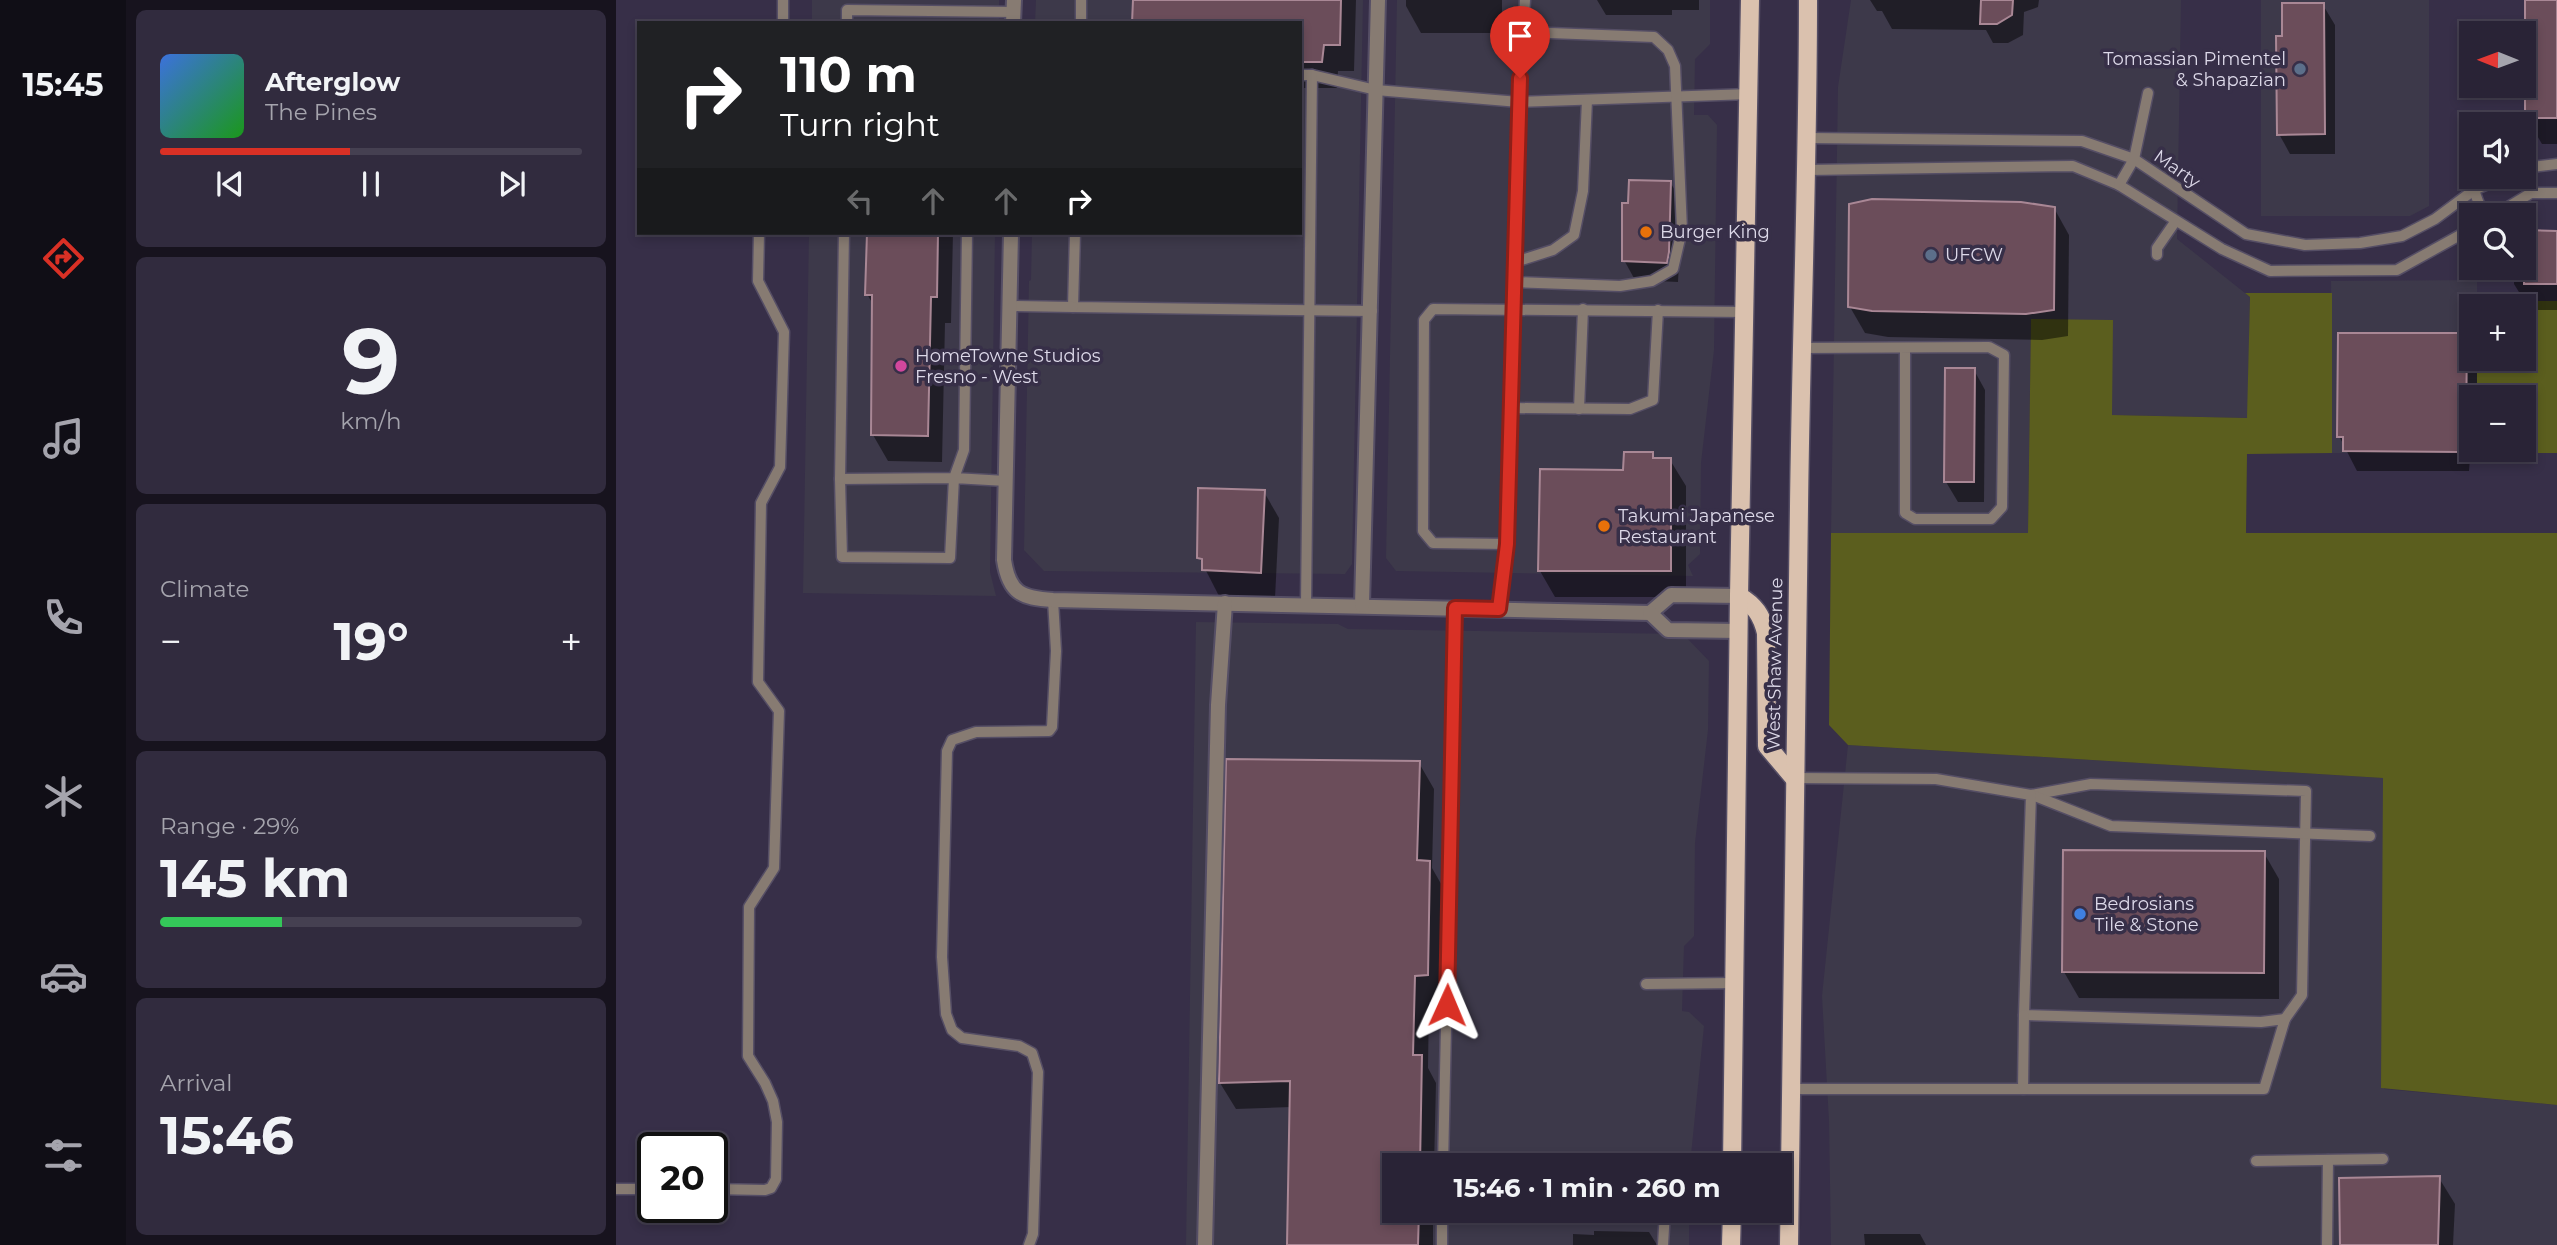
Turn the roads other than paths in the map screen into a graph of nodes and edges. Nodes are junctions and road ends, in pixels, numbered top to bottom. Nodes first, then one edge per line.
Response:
1 (783, 0) edge
2 (1081, 0) edge
3 (1378, 0) edge
4 (1525, 0) edge
5 (1750, 0) edge
6 (1808, 0) edge
7 (847, 5) edge
8 (963, 7) edge
9 (1014, 12) edge
10 (783, 21) edge
11 (1080, 21) edge
12 (1523, 32) junction
13 (1302, 75) edge
14 (1312, 75) junction
15 (1376, 90) junction
16 (2148, 93) dead end
17 (1750, 94) junction
18 (1677, 97) junction
19 (1587, 100) junction
20 (1519, 102) junction
21 (1808, 138) junction
22 (2134, 159) junction
23 (2557, 164) edge
24 (2536, 167) edge
25 (1808, 170) junction
26 (2119, 185) junction
27 (2474, 190) joint
28 (2557, 193) edge
29 (2479, 203) edge
30 (2515, 203) edge
31 (2175, 222) junction
32 (759, 235) edge
33 (844, 235) edge
34 (967, 235) edge
35 (1011, 235) edge
36 (1075, 235) edge
37 (2459, 236) edge
38 (2157, 255) dead end
39 (1515, 262) junction
40 (1514, 282) junction
41 (1010, 306) junction
42 (1073, 307) junction
43 (1309, 309) junction
44 (1514, 309) junction
45 (1583, 309) junction
46 (1658, 310) junction
47 (1371, 311) junction
48 (1746, 312) junction
49 (1801, 348) junction
50 (1905, 348) junction
51 (1511, 408) junction
52 (1579, 408) junction
53 (954, 478) junction
54 (840, 479) junction
55 (1006, 481) junction
56 (1507, 544) junction
57 (1739, 596) junction
58 (1053, 600) junction
59 (1225, 603) junction
60 (1306, 604) junction
61 (1362, 605) junction
62 (1455, 608) junction
63 (1499, 609) junction
64 (1650, 613) junction
65 (1739, 631) junction
66 (1794, 778) junction
67 (2031, 795) junction
68 (2306, 834) junction
69 (2370, 836) dead end
70 (1735, 983) junction
71 (1646, 984) dead end
72 (2024, 1015) junction
73 (2285, 1019) junction
74 (1792, 1089) junction
75 (2023, 1089) junction
76 (1443, 1153) edge
77 (1732, 1153) edge
78 (2383, 1159) dead end
79 (2328, 1160) junction
80 (2256, 1161) dead end
81 (616, 1189) edge
82 (637, 1189) edge
83 (728, 1189) edge
84 (1442, 1223) edge
85 (1664, 1223) edge
86 (1732, 1223) edge
87 (1029, 1245) edge
88 (1205, 1245) edge
89 (1442, 1245) edge
90 (1663, 1245) edge
91 (1731, 1245) edge
92 (1789, 1245) edge
93 (2327, 1245) edge

1 - 10 lane
2 - 11 lane
3 - 15 street
4 - 12 lane
5 - 17 main road, West Shaw Avenue
6 - 21 main road, West Shaw Avenue
7 - 8 lane
8 - 9 lane
12 - 18 lane
12 - 20 lane
13 - 14 lane
14 - 15 lane
14 - 43 lane
15 - 20 lane
15 - 47 street
16 - 22 lane
17 - 18 lane
17 - 48 main road, West Shaw Avenue
18 - 19 lane
18 - 40 lane
19 - 20 lane
19 - 39 lane
20 - 39 lane
21 - 22 lane, Marty
21 - 25 main road, West Shaw Avenue
22 - 26 lane
22 - 27 lane, Marty
23 - 24 lane
25 - 26 lane
25 - 49 main road, West Shaw Avenue
26 - 31 lane
27 - 29 lane
28 - 30 lane
31 - 37 lane
31 - 38 lane
32 - 83 lane
33 - 54 lane
34 - 53 lane
35 - 41 street
36 - 42 lane
39 - 40 lane
40 - 44 lane
41 - 42 lane
41 - 55 street
42 - 43 lane
43 - 47 lane
43 - 60 lane
44 - 45 lane
44 - 51 lane
44 - 56 lane
45 - 46 lane
45 - 52 lane
46 - 48 lane
46 - 52 lane
47 - 61 street
48 - 57 main road, West Shaw Avenue
49 - 50 lane
49 - 66 main road, West Shaw Avenue
50 - 50 lane
51 - 52 lane
51 - 56 lane
53 - 54 lane
53 - 54 lane
53 - 55 lane
55 - 58 street
56 - 63 lane
57 - 64 street
57 - 65 main road, West Shaw Avenue
57 - 66 main road
58 - 59 street
58 - 87 lane
59 - 60 street
59 - 88 street
60 - 61 street
61 - 62 street
62 - 63 street
62 - 76 lane
63 - 64 street
64 - 65 street
65 - 70 main road, West Shaw Avenue
66 - 67 lane
66 - 74 main road, West Shaw Avenue
67 - 68 lane
67 - 68 lane
67 - 72 lane
68 - 69 lane
68 - 73 lane
70 - 71 lane
70 - 77 main road, West Shaw Avenue
72 - 73 lane
72 - 75 lane
73 - 75 lane
74 - 75 lane
74 - 92 main road, West Shaw Avenue
78 - 79 lane
79 - 80 lane
79 - 93 lane
81 - 82 lane
84 - 89 lane
85 - 90 lane
86 - 91 main road

